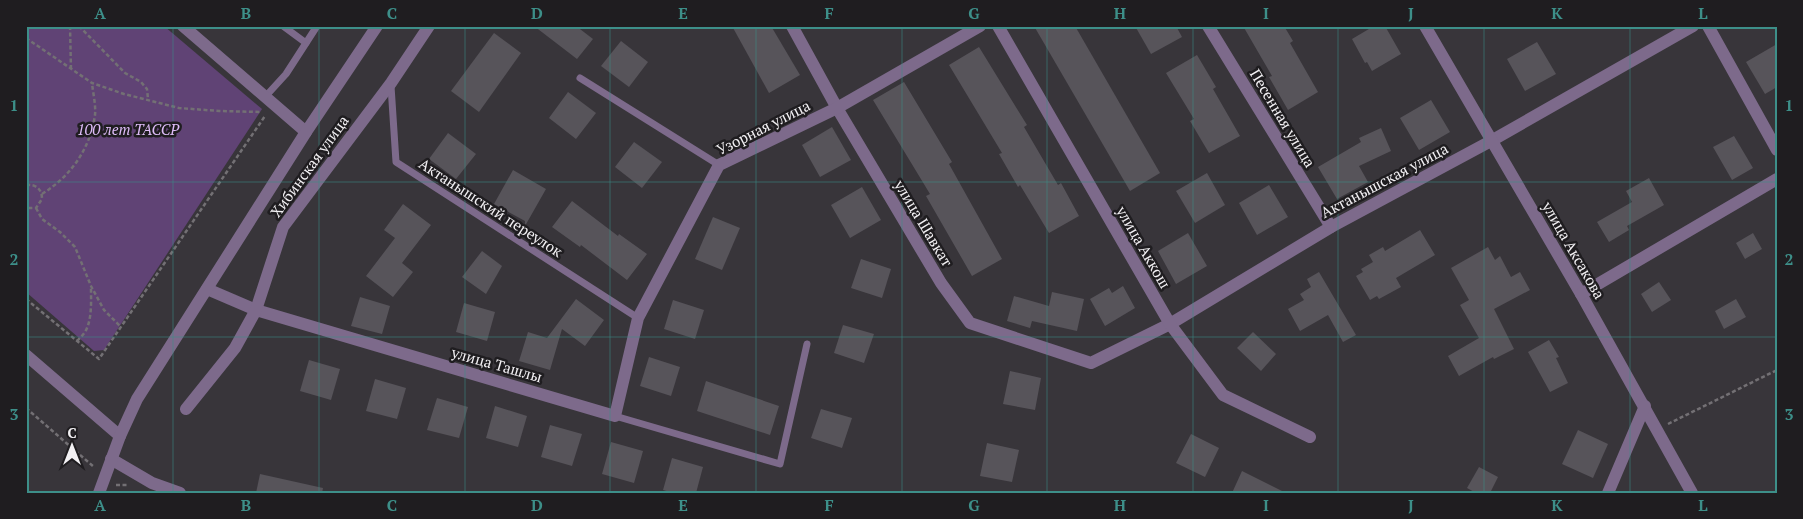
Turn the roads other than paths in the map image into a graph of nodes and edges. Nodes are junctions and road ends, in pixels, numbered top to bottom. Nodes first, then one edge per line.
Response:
1 (183, 26) edge
2 (283, 26) edge
3 (317, 26) edge
4 (377, 26) edge
5 (429, 26) edge
6 (792, 26) edge
7 (980, 26) edge
8 (998, 26) edge
9 (1208, 26) edge
10 (1425, 26) edge
11 (1693, 26) edge
12 (1708, 26) edge
13 (306, 43) junction
14 (580, 78) dead end
15 (390, 83) junction
16 (265, 97) junction
17 (837, 108) junction
18 (306, 132) junction
19 (1491, 141) junction
20 (1777, 150) edge
21 (719, 165) junction
22 (1777, 179) edge
23 (1331, 227) junction
24 (207, 289) junction
25 (1582, 294) junction
26 (256, 310) junction
27 (638, 318) junction
28 (1170, 324) junction
29 (807, 344) dead end
30 (26, 355) edge
31 (1091, 363) joint
32 (1645, 406) junction
33 (186, 409) dead end
34 (614, 416) junction
35 (120, 436) junction
36 (1310, 437) dead end
37 (111, 460) junction
38 (150, 488) edge
39 (99, 493) edge
40 (180, 493) edge
41 (1608, 493) edge
42 (1692, 493) edge

1 - 16 street
2 - 13 lane
3 - 13 lane
4 - 18 street
5 - 15 street, Хибинская улица
6 - 17 street, улица Шавкат
7 - 17 street, Узорная улица
8 - 28 street, улица Аккош
9 - 23 street, Песенная улица
10 - 19 street, улица Аксакова
11 - 19 street, Актанышская улица
12 - 20 street
13 - 16 lane
14 - 21 lane
15 - 26 street, Хибинская улица
15 - 27 lane, Актанышский переулок
16 - 18 street
17 - 21 street, Узорная улица
17 - 31 street, улица Шавкат
18 - 24 street
19 - 23 street, Актанышская улица
19 - 25 street, улица Аксакова
21 - 27 street, Узорная улица
22 - 25 street
23 - 28 street, Актанышская улица
24 - 26 street, улица Ташлы
24 - 35 street
25 - 32 street, улица Аксакова
26 - 33 street, Хибинская улица
26 - 34 street, улица Ташлы
27 - 34 street, Узорная улица
28 - 31 street, Актанышская улица
28 - 36 street, улица Аккош
29 - 34 lane, улица Ташлы
30 - 35 street
32 - 41 street
32 - 42 street, улица Аксакова
35 - 37 street
37 - 38 street
37 - 39 street
38 - 40 street

